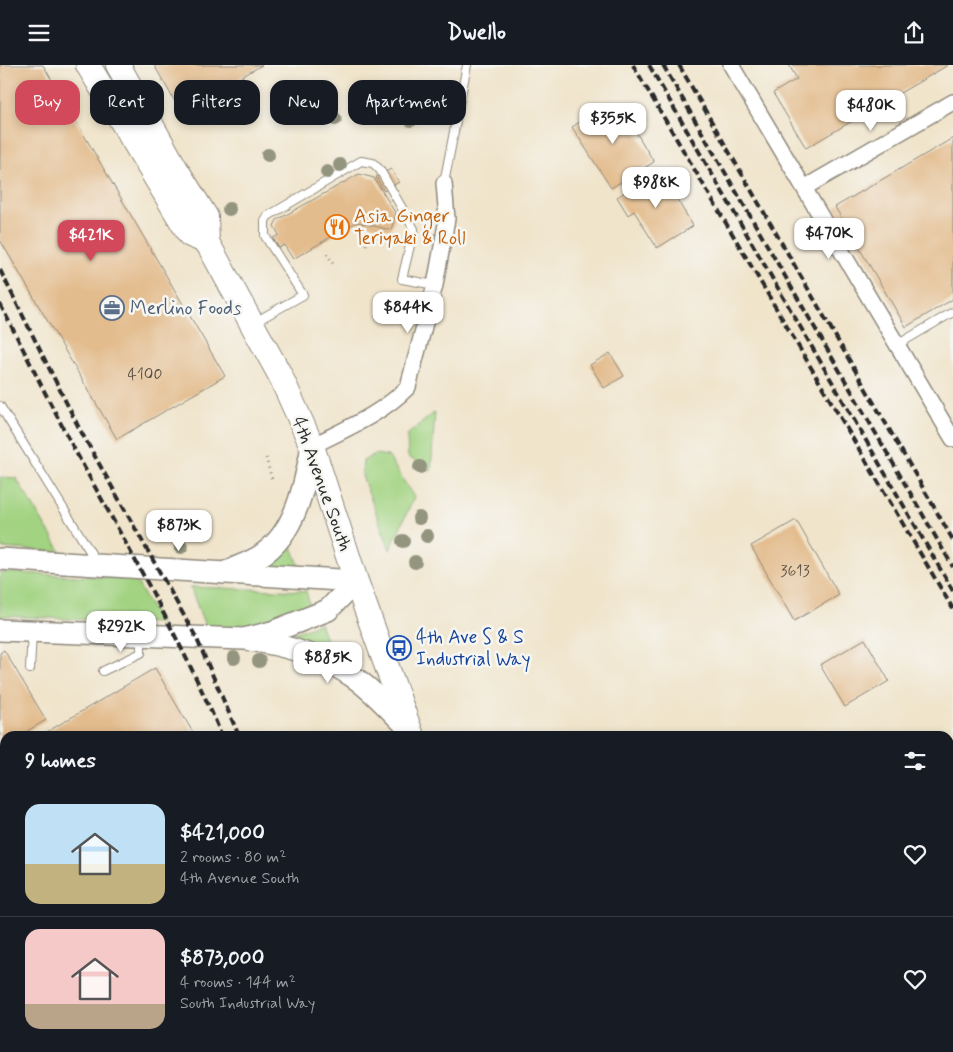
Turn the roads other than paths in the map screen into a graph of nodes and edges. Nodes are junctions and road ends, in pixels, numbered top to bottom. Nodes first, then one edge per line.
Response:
1 (88, 65) edge
2 (118, 65) edge
3 (467, 65) edge
4 (731, 65) edge
5 (97, 80) edge
6 (953, 102) edge
7 (124, 125) edge
8 (138, 125) edge
9 (176, 169) junction
10 (444, 183) joint
11 (804, 188) junction
12 (207, 242) junction
13 (435, 285) junction
14 (953, 312) edge
15 (252, 325) junction
16 (897, 345) junction
17 (0, 406) edge
18 (953, 439) edge
19 (312, 446) junction
20 (0, 559) edge
21 (98, 565) junction
22 (223, 574) junction
23 (356, 581) junction
24 (0, 630) edge
25 (32, 631) junction
26 (141, 635) junction
27 (244, 639) junction
28 (30, 669) dead end
29 (103, 671) dead end
30 (409, 731) edge
31 (410, 731) edge

1 - 5 main road, 4th Avenue South
2 - 9 main road, 4th Avenue South
3 - 10 lane
4 - 11 street
6 - 11 street
7 - 12 main road, 4th Avenue South
8 - 9 main road
9 - 12 main road, 4th Avenue South
10 - 13 street
11 - 16 street
12 - 15 main road, 4th Avenue South
13 - 15 lane
13 - 19 street
14 - 16 lane
15 - 19 main road, 4th Avenue South
16 - 18 street
17 - 21 lane
19 - 22 street
19 - 23 main road, 4th Avenue South
20 - 21 street
21 - 22 street
22 - 23 street
23 - 27 street
23 - 31 main road, 4th Avenue South
24 - 25 street
25 - 26 street
25 - 28 lane
26 - 27 street
26 - 29 lane
27 - 30 street

